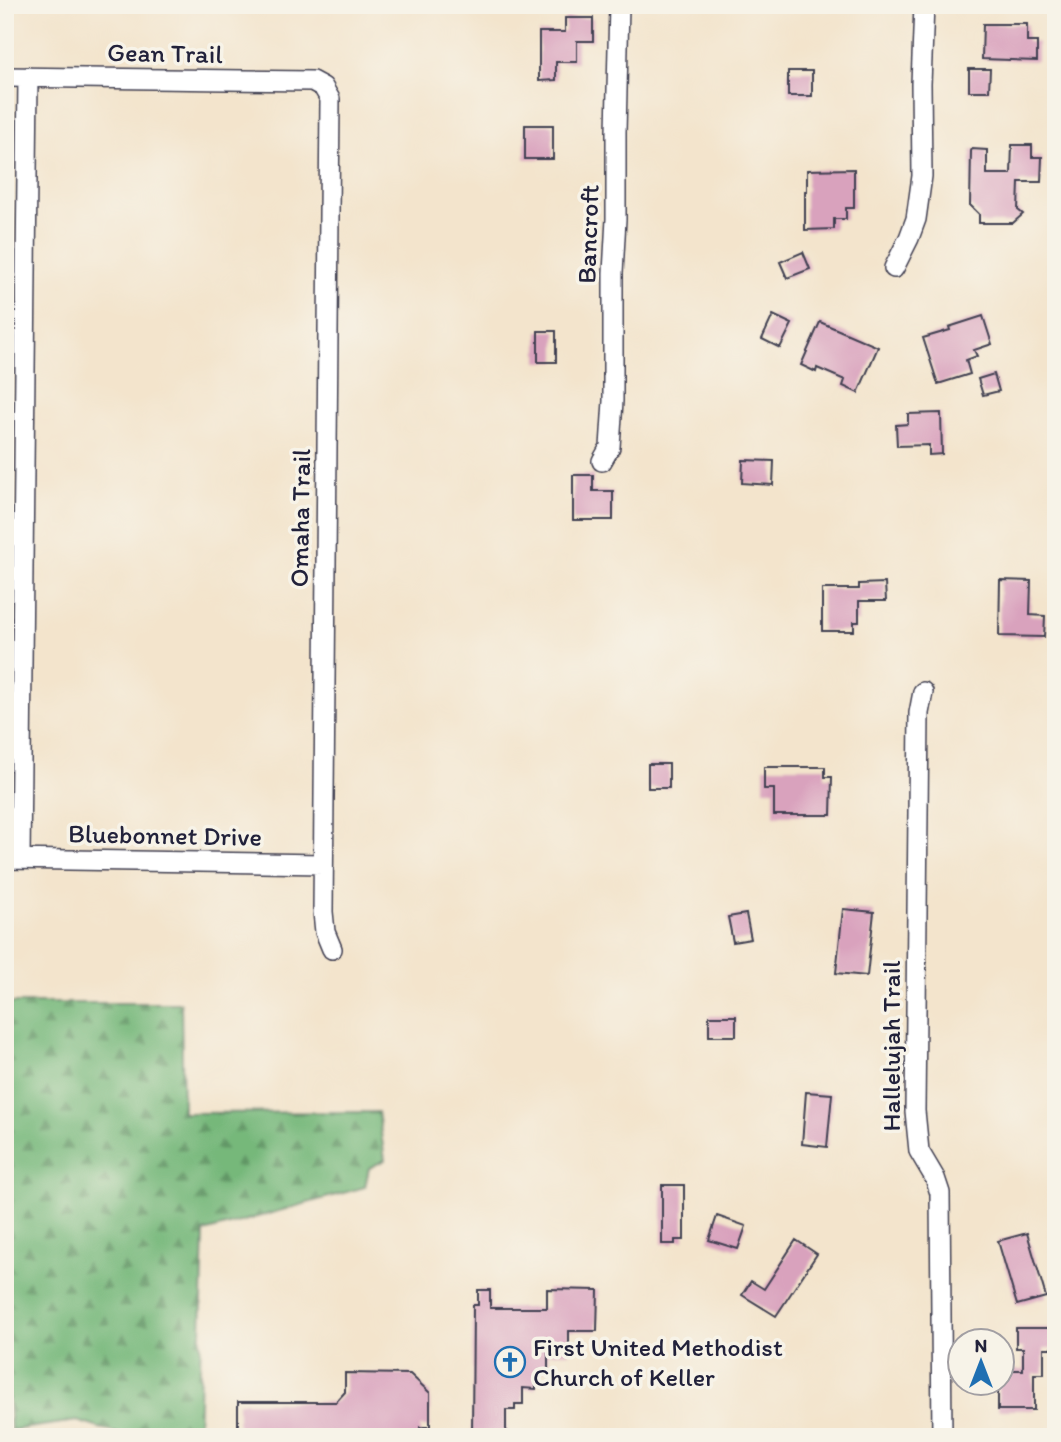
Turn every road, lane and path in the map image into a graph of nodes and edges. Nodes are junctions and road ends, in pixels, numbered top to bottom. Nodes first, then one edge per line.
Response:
1 (619, 5) edge
2 (924, 5) edge
3 (5, 77) edge
4 (28, 77) junction
5 (323, 87) joint
6 (894, 268) dead end
7 (602, 461) dead end
8 (922, 692) dead end
9 (12, 859) edge
10 (323, 864) junction
11 (332, 949) dead end
12 (942, 1437) edge

1 - 7 street, Bancroft
2 - 6 street
3 - 4 street, Gean Trail
4 - 5 street, Gean Trail
4 - 9 street
5 - 10 street, Omaha Trail
8 - 12 street, Hallelujah Trail
9 - 10 street, Bluebonnet Drive
10 - 11 street, Omaha Trail

